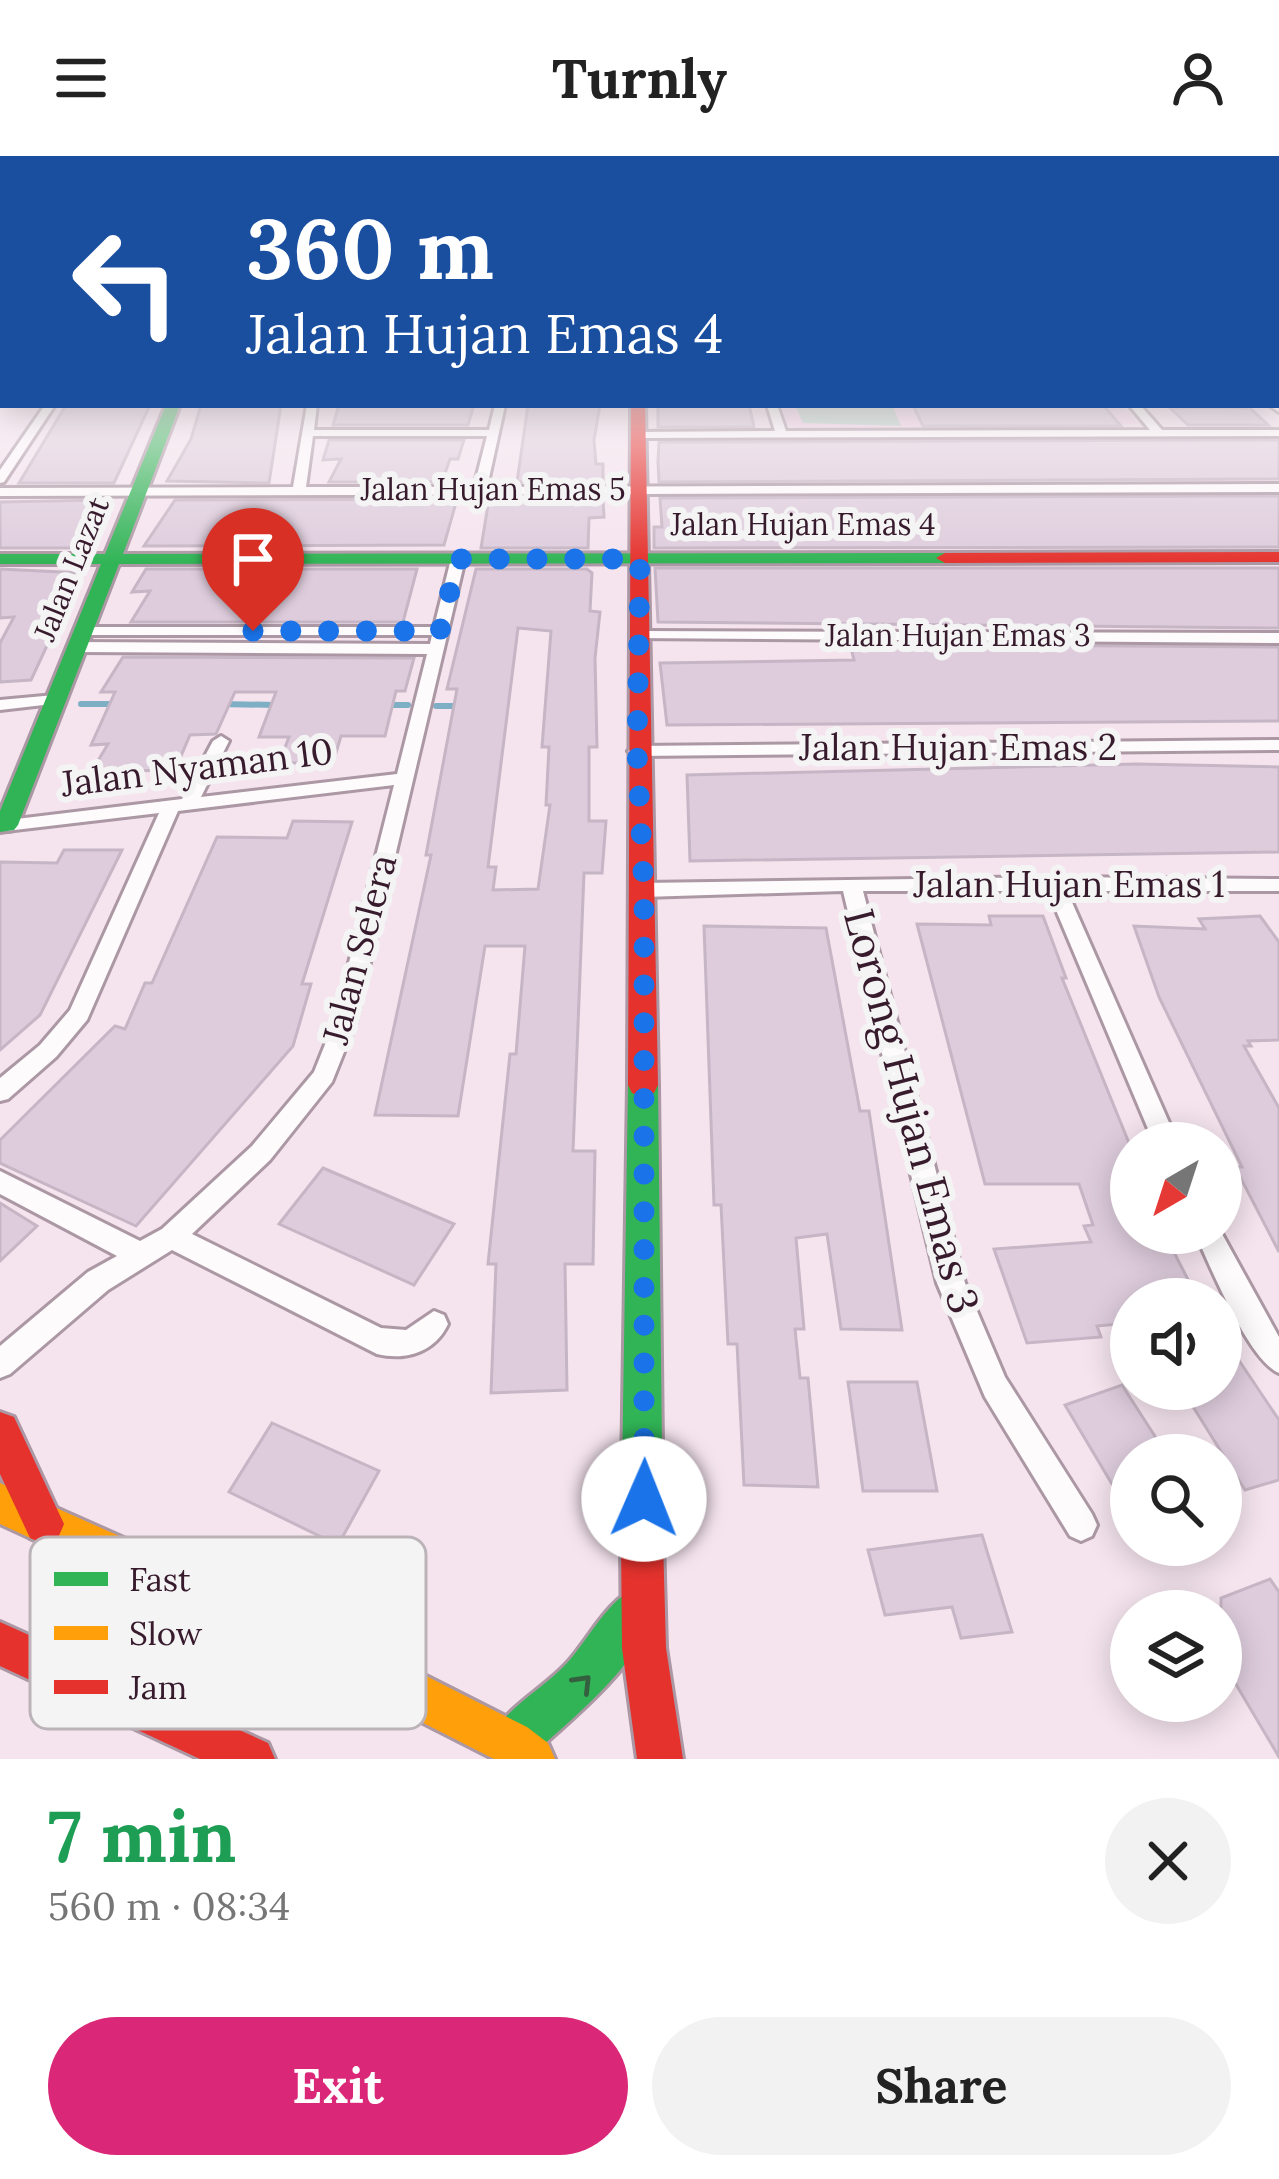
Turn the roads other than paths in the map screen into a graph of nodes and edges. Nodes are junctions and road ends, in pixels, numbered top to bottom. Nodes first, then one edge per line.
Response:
1 (43, 415) edge
2 (169, 415) edge
3 (311, 415) edge
4 (498, 415) edge
5 (638, 415) edge
6 (775, 415) edge
7 (1142, 415) edge
8 (308, 433) junction
9 (494, 433) junction
10 (1279, 433) edge
11 (1159, 434) junction
12 (638, 435) junction
13 (782, 435) junction
14 (0, 479) edge
15 (1279, 488) edge
16 (480, 489) junction
17 (639, 490) junction
18 (299, 491) junction
19 (0, 492) edge
20 (140, 493) junction
21 (1279, 557) edge
22 (112, 558) junction
23 (0, 559) edge
24 (458, 559) junction
25 (640, 559) junction
26 (638, 634) junction
27 (1279, 638) edge
28 (79, 639) junction
29 (438, 640) junction
30 (55, 700) junction
31 (0, 705) edge
32 (221, 741) dead end
33 (1279, 745) edge
34 (637, 751) junction
35 (403, 779) junction
36 (179, 807) junction
37 (3, 825) edge
38 (1054, 883) junction
39 (850, 884) junction
40 (1277, 888) edge
41 (644, 890) junction
42 (0, 1092) edge
43 (1157, 1122) edge
44 (0, 1182) edge
45 (171, 1238) junction
46 (1219, 1254) edge
47 (143, 1256) junction
48 (434, 1324) dead end
49 (5, 1357) edge
50 (1279, 1359) edge
51 (0, 1431) edge
52 (0, 1503) edge
53 (44, 1524) junction
54 (1081, 1525) dead end
55 (73, 1537) edge
56 (639, 1607) junction
57 (0, 1644) edge
58 (30, 1658) edge
59 (426, 1700) edge
60 (186, 1729) edge
61 (522, 1751) edge
62 (252, 1759) edge
63 (660, 1759) edge

1 - 14 street
2 - 20 street, Jalan Lazat
3 - 8 street
4 - 9 street
5 - 12 street
6 - 13 street
7 - 11 street
8 - 9 street
8 - 18 street
9 - 16 street
10 - 11 street
11 - 13 street
12 - 13 street
12 - 17 street
15 - 17 street, Jalan Hujan Emas 5
16 - 17 street, Jalan Hujan Emas 5
16 - 18 street, Jalan Hujan Emas 5
17 - 25 street
18 - 20 street, Jalan Hujan Emas 5
19 - 20 street, Jalan Hujan Emas 5
20 - 22 street, Jalan Lazat
21 - 25 street, Jalan Hujan Emas 4
22 - 23 street, Jalan Hujan Emas 4
22 - 24 street, Jalan Hujan Emas 4
22 - 28 street, Jalan Lazat
24 - 25 street, Jalan Hujan Emas 4
24 - 29 street, Jalan Selera
25 - 26 street
26 - 27 street, Jalan Hujan Emas 3
26 - 34 street
28 - 29 street
28 - 30 street, Jalan Lazat
29 - 35 street, Jalan Selera
30 - 31 street
30 - 37 street, Jalan Lazat
32 - 36 street
33 - 34 street, Jalan Hujan Emas 2
34 - 41 street
35 - 36 street, Jalan Nyaman 10
35 - 45 street, Jalan Selera
36 - 37 street, Jalan Nyaman 10
36 - 42 street
38 - 39 street, Jalan Hujan Emas 1
38 - 40 street, Jalan Hujan Emas 1
38 - 43 street
39 - 41 street, Jalan Hujan Emas 1
39 - 54 street, Lorong Hujan Emas 3
41 - 56 street
44 - 47 street
45 - 47 street, Jalan Selera
45 - 48 street
46 - 50 street
47 - 49 street, Jalan Selera
51 - 53 street
52 - 53 street
53 - 55 street
61 -> 56 street
56 - 63 street
57 - 58 street
59 - 61 street
60 - 62 street

